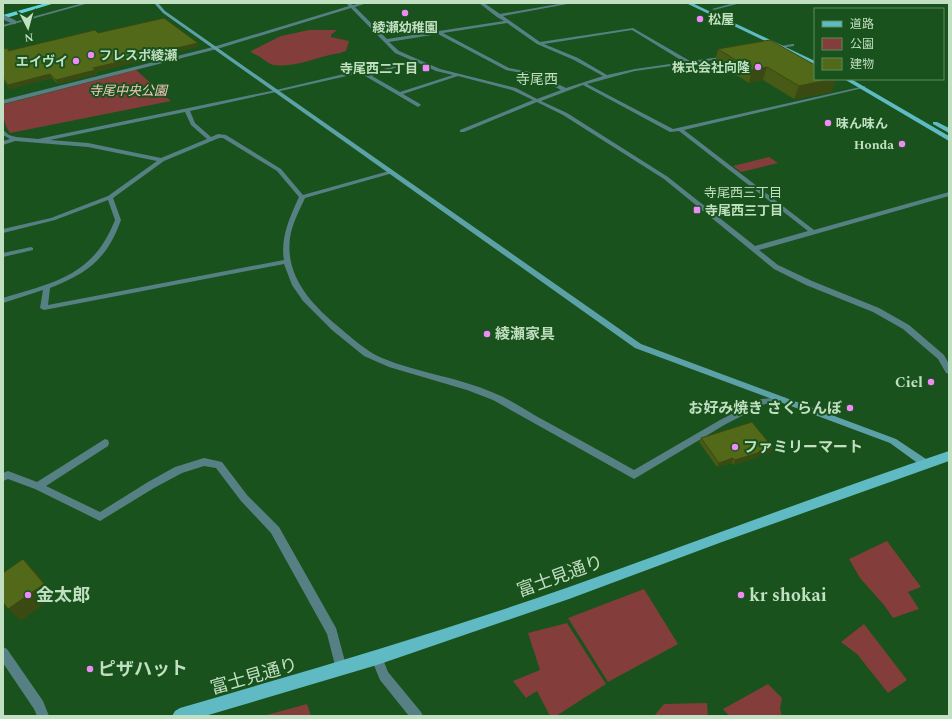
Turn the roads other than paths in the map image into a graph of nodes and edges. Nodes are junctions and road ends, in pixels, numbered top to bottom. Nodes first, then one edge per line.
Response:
1 (52, 3) edge
2 (87, 3) edge
3 (156, 3) edge
4 (348, 3) edge
5 (364, 3) edge
6 (481, 3) edge
7 (571, 3) edge
8 (688, 3) edge
9 (700, 3) edge
10 (739, 3) edge
11 (352, 7) junction
12 (714, 9) junction
13 (498, 16) junction
14 (3, 17) edge
15 (15, 22) junction
16 (505, 22) junction
17 (3, 26) edge
18 (440, 33) junction
19 (385, 41) junction
20 (539, 43) junction
21 (792, 45) junction
22 (782, 47) junction
23 (214, 48) junction
24 (767, 50) edge
25 (731, 56) edge
26 (814, 56) edge
27 (414, 60) junction
28 (688, 62) junction
29 (814, 63) edge
30 (459, 74) junction
31 (368, 75) junction
32 (606, 76) junction
33 (849, 80) edge
34 (861, 80) edge
35 (584, 84) junction
36 (863, 87) junction
37 (566, 90) junction
38 (276, 91) junction
39 (400, 94) junction
40 (536, 101) junction
41 (3, 102) edge
42 (418, 105) dead end
43 (187, 110) junction
44 (680, 129) junction
45 (462, 131) dead end
46 (949, 131) edge
47 (3, 132) edge
48 (15, 138) junction
49 (210, 138) junction
50 (949, 139) edge
51 (38, 141) junction
52 (3, 143) edge
53 (162, 160) junction
54 (391, 172) junction
55 (949, 194) edge
56 (110, 197) junction
57 (302, 197) junction
58 (3, 231) edge
59 (813, 232) junction
60 (31, 249) dead end
61 (753, 249) junction
62 (3, 255) edge
63 (286, 262) junction
64 (47, 286) junction
65 (3, 301) edge
66 (949, 371) edge
67 (783, 400) junction
68 (105, 443) dead end
69 (949, 457) edge
70 (926, 464) junction
71 (3, 477) edge
72 (38, 486) junction
73 (3, 653) edge
74 (377, 658) junction
75 (341, 669) junction
76 (43, 716) edge
77 (180, 716) edge
78 (417, 716) edge

1 - 14 highway
2 - 15 street
3 - 23 street
4 - 11 street
5 - 11 street
6 - 13 street
7 - 13 street
8 - 22 main road
9 - 12 main road
10 - 12 street
11 - 19 street
11 - 23 street
12 - 21 main road
13 - 16 street
14 - 15 street, bridge
15 - 17 street
16 - 18 street
16 - 20 street
18 - 19 street
18 - 37 street
19 - 27 street
20 - 28 street
20 - 32 street
21 - 22 street
21 - 26 main road
22 - 24 street
22 - 29 main road
23 - 38 street
23 - 41 street
25 - 28 street
27 - 30 street
27 - 31 street
28 - 32 street
30 - 39 street
30 - 40 street
31 - 38 street
31 - 39 street
32 - 35 street
33 - 36 main road
34 - 46 main road
35 - 37 street
35 - 44 street
36 - 44 street
36 - 50 main road
37 - 40 street
38 - 43 street
38 - 54 street
39 - 42 street
40 - 45 street
40 - 61 street
43 - 49 street
43 - 51 street
44 - 59 street
47 - 48 street
48 - 51 street
48 - 52 street
49 - 53 street
49 - 57 street
51 - 53 street
53 - 56 street
54 - 57 street
54 - 67 street
55 - 59 street
56 - 58 street
56 - 64 street
57 - 63 street
59 - 61 street
60 - 62 street
61 - 66 street
63 - 64 street
63 - 67 street
64 - 65 street
67 - 70 street
68 - 72 street
69 - 70 main road, 富士見通り
70 - 74 main road, 富士見通り
71 - 72 street
72 - 75 street
73 - 76 street
74 - 75 main road, 富士見通り
74 - 78 street
75 - 77 main road, 富士見通り

